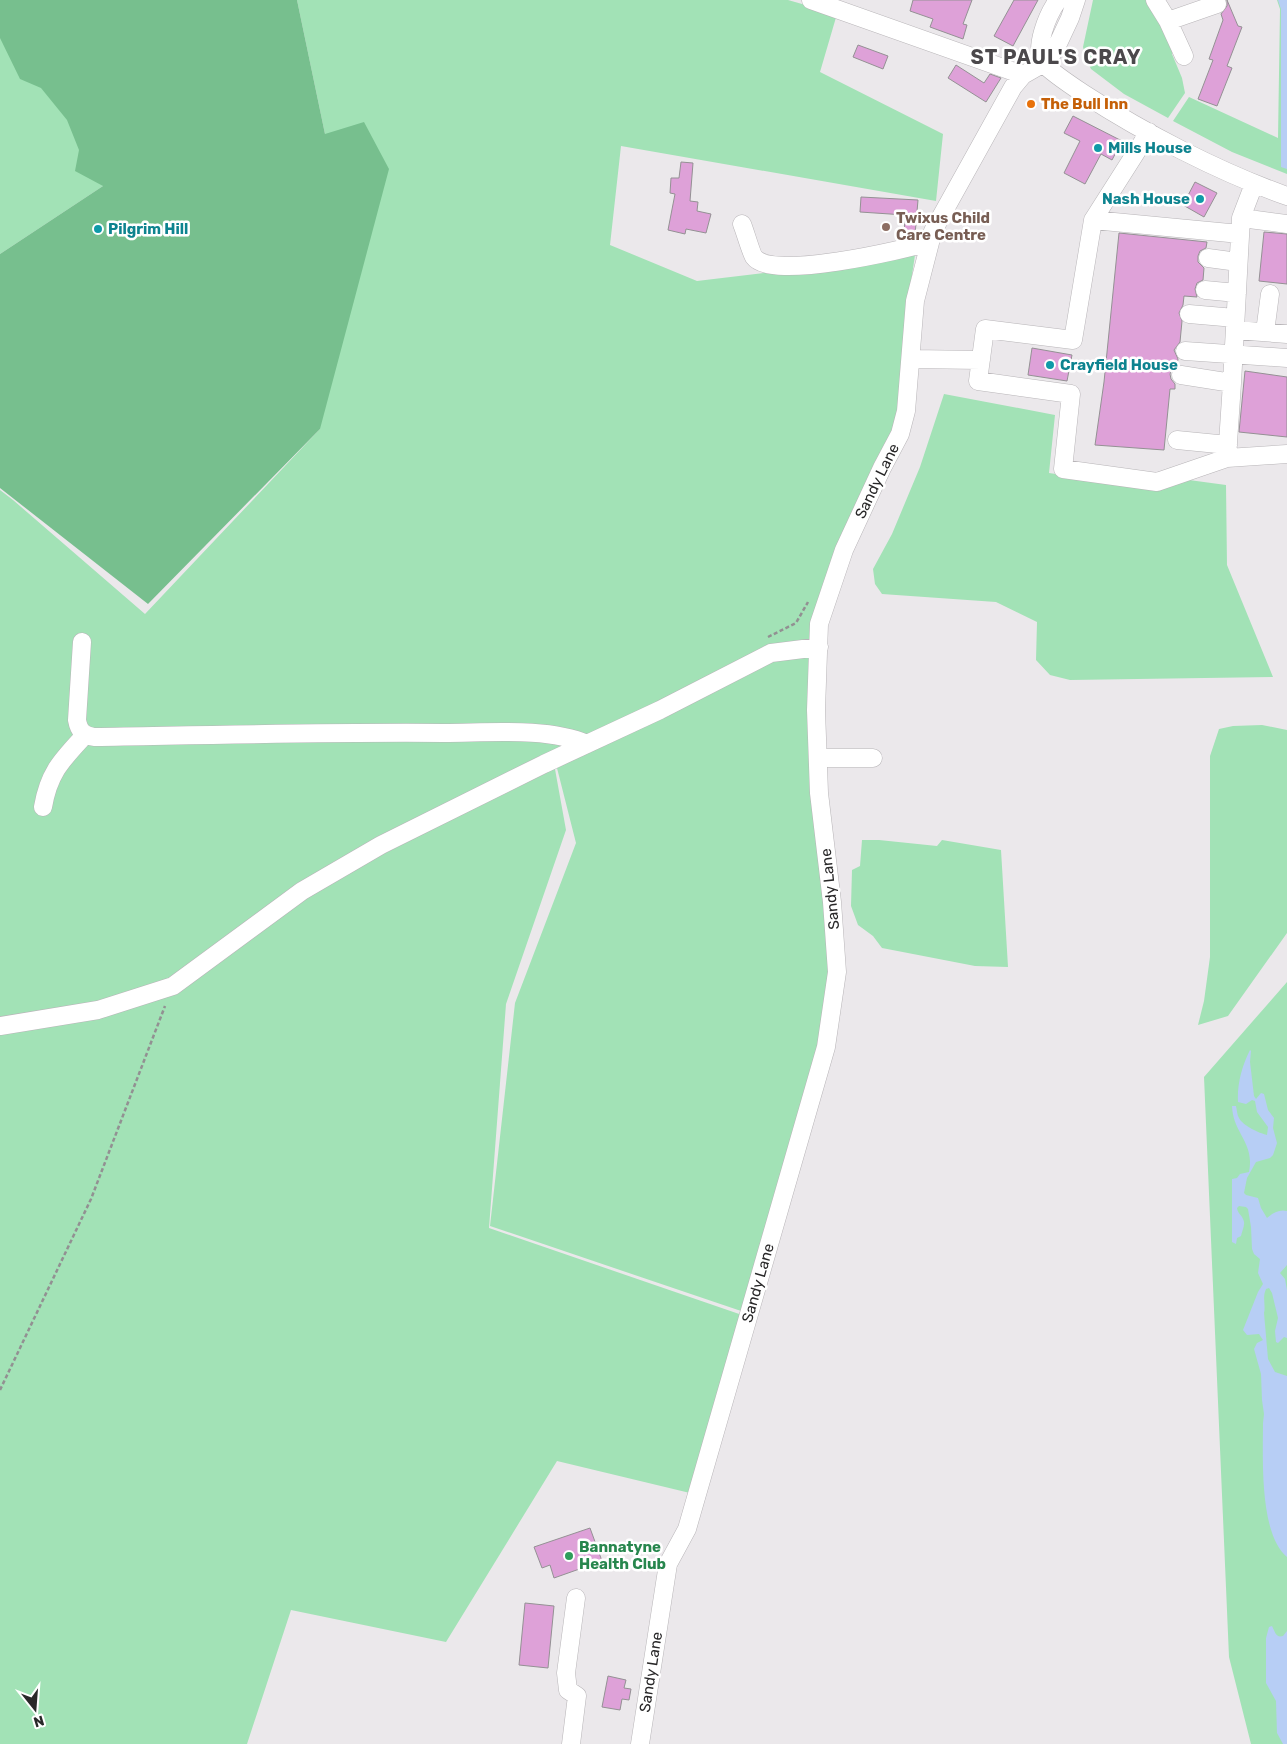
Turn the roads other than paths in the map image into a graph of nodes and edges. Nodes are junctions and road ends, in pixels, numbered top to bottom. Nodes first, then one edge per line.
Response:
1 (811, 0) edge
2 (1058, 0) edge
3 (1076, 0) edge
4 (1155, 0) edge
5 (1217, 4) dead end
6 (1168, 21) junction
7 (1184, 56) dead end
8 (1044, 63) junction
9 (1023, 75) junction
10 (1149, 132) junction
11 (1254, 184) junction
12 (1287, 196) edge
13 (1093, 220) junction
14 (742, 224) dead end
15 (1287, 224) edge
16 (1240, 226) junction
17 (930, 242) junction
18 (1208, 258) dead end
19 (1238, 262) junction
20 (1205, 290) dead end
21 (1237, 293) junction
22 (1270, 294) dead end
23 (1189, 314) dead end
24 (1235, 324) junction
25 (1265, 332) junction
26 (1287, 334) edge
27 (1185, 351) dead end
28 (1234, 354) junction
29 (1287, 358) edge
30 (911, 359) junction
31 (981, 360) junction
32 (1181, 375) dead end
33 (1232, 384) junction
34 (1177, 440) dead end
35 (1227, 452) junction
36 (1287, 454) edge
37 (82, 642) dead end
38 (819, 647) junction
39 (85, 735) junction
40 (587, 744) junction
41 (818, 758) junction
42 (873, 758) dead end
43 (43, 807) dead end
44 (0, 1026) edge
45 (576, 1598) dead end
46 (571, 1744) edge
47 (640, 1744) edge

1 - 9 street
2 - 8 street
3 - 8 street
4 - 6 street
5 - 6 street
6 - 7 street
8 - 9 street, Sandy Lane
8 - 10 street
9 - 17 street, Sandy Lane
10 - 11 street
10 - 13 street
11 - 12 street
11 - 16 street
13 - 16 street
13 - 31 street
14 - 17 street
15 - 16 street
16 - 19 street
17 - 30 street, Sandy Lane
18 - 19 street
19 - 21 street
20 - 21 street
21 - 24 street
22 - 25 street
23 - 24 street
24 - 25 street
24 - 28 street
25 - 26 street
27 - 28 street
28 - 29 street
28 - 33 street
30 - 31 street
30 - 38 street, Sandy Lane
31 - 35 street
32 - 33 street
33 - 35 street
34 - 35 street
35 - 36 street
37 - 39 street
38 - 40 street
38 - 41 street, Sandy Lane
39 - 40 street
39 - 43 street
40 - 44 street
41 - 42 street
41 - 47 street, Sandy Lane
45 - 46 street

